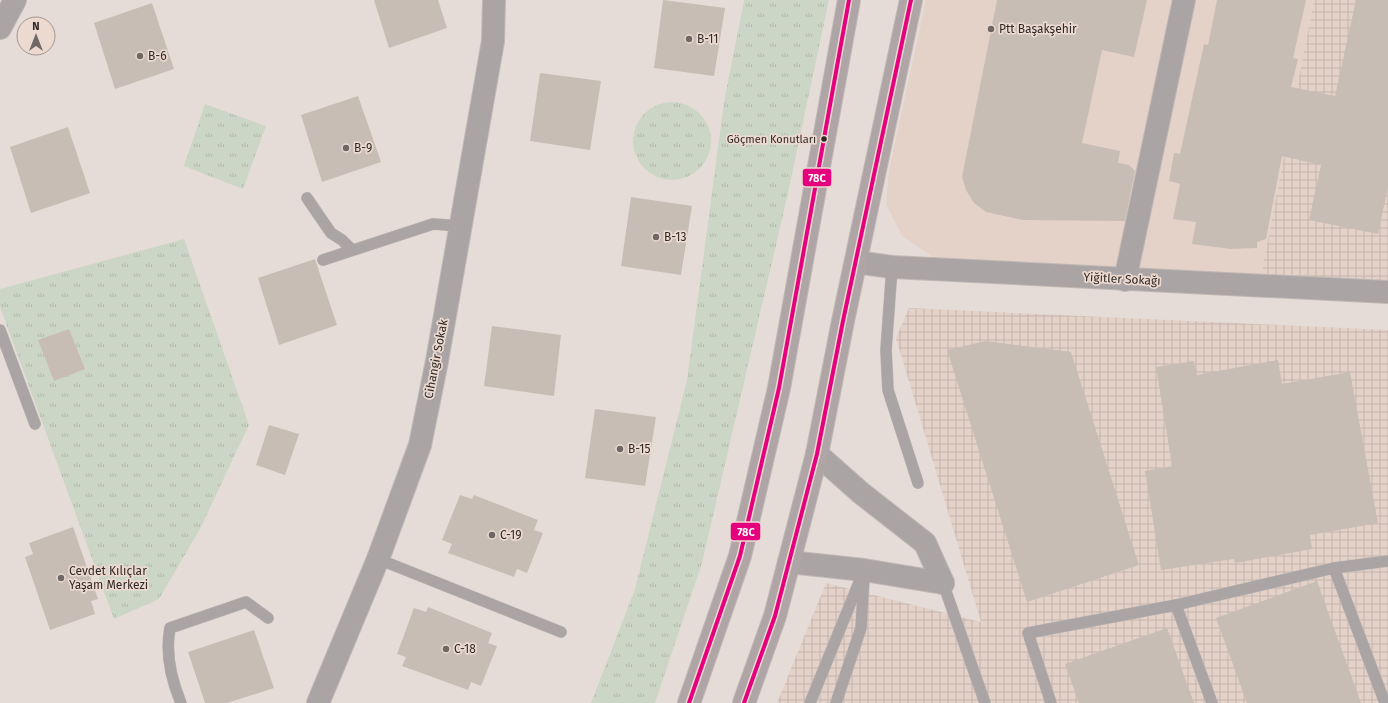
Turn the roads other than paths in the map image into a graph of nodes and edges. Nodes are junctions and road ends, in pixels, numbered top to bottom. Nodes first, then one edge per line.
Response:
1 (15, 0) edge
2 (494, 0) edge
3 (849, 0) edge
4 (911, 0) edge
5 (1184, 0) edge
6 (0, 28) edge
7 (306, 198) dead end
8 (460, 226) junction
9 (351, 250) junction
10 (323, 260) dead end
11 (856, 262) junction
12 (892, 268) junction
13 (1125, 280) junction
14 (1388, 292) edge
15 (0, 330) edge
16 (35, 424) dead end
17 (817, 454) junction
18 (918, 483) dead end
19 (378, 559) junction
20 (1388, 561) edge
21 (789, 562) junction
22 (1334, 568) junction
23 (864, 570) junction
24 (943, 583) junction
25 (1176, 604) junction
26 (268, 618) dead end
27 (561, 632) dead end
28 (181, 703) edge
29 (318, 703) edge
30 (689, 703) edge
31 (744, 703) edge
32 (810, 703) edge
33 (836, 703) edge
34 (985, 703) edge
35 (1051, 703) edge
36 (1212, 703) edge
37 (1385, 703) edge

1 - 6 street
2 - 8 street, Cihangir Sokak
3 - 30 main road
4 - 11 main road
5 - 13 street
7 - 9 lane
8 - 9 lane
8 - 19 street, Cihangir Sokak
9 - 10 lane
11 - 12 street, Yiğitler Sokağı
11 - 17 main road
12 - 13 street, Yiğitler Sokağı
12 - 18 lane
13 - 14 street, Yiğitler Sokağı
15 - 16 lane
17 - 21 main road
17 - 24 street
19 - 27 lane
19 - 29 street, Cihangir Sokak
20 - 22 lane
21 - 23 street
21 - 31 main road
22 - 25 lane
22 - 37 lane
23 - 24 street
23 - 32 lane
23 - 33 lane
24 - 34 lane
25 - 35 lane
25 - 36 lane
26 - 28 lane

